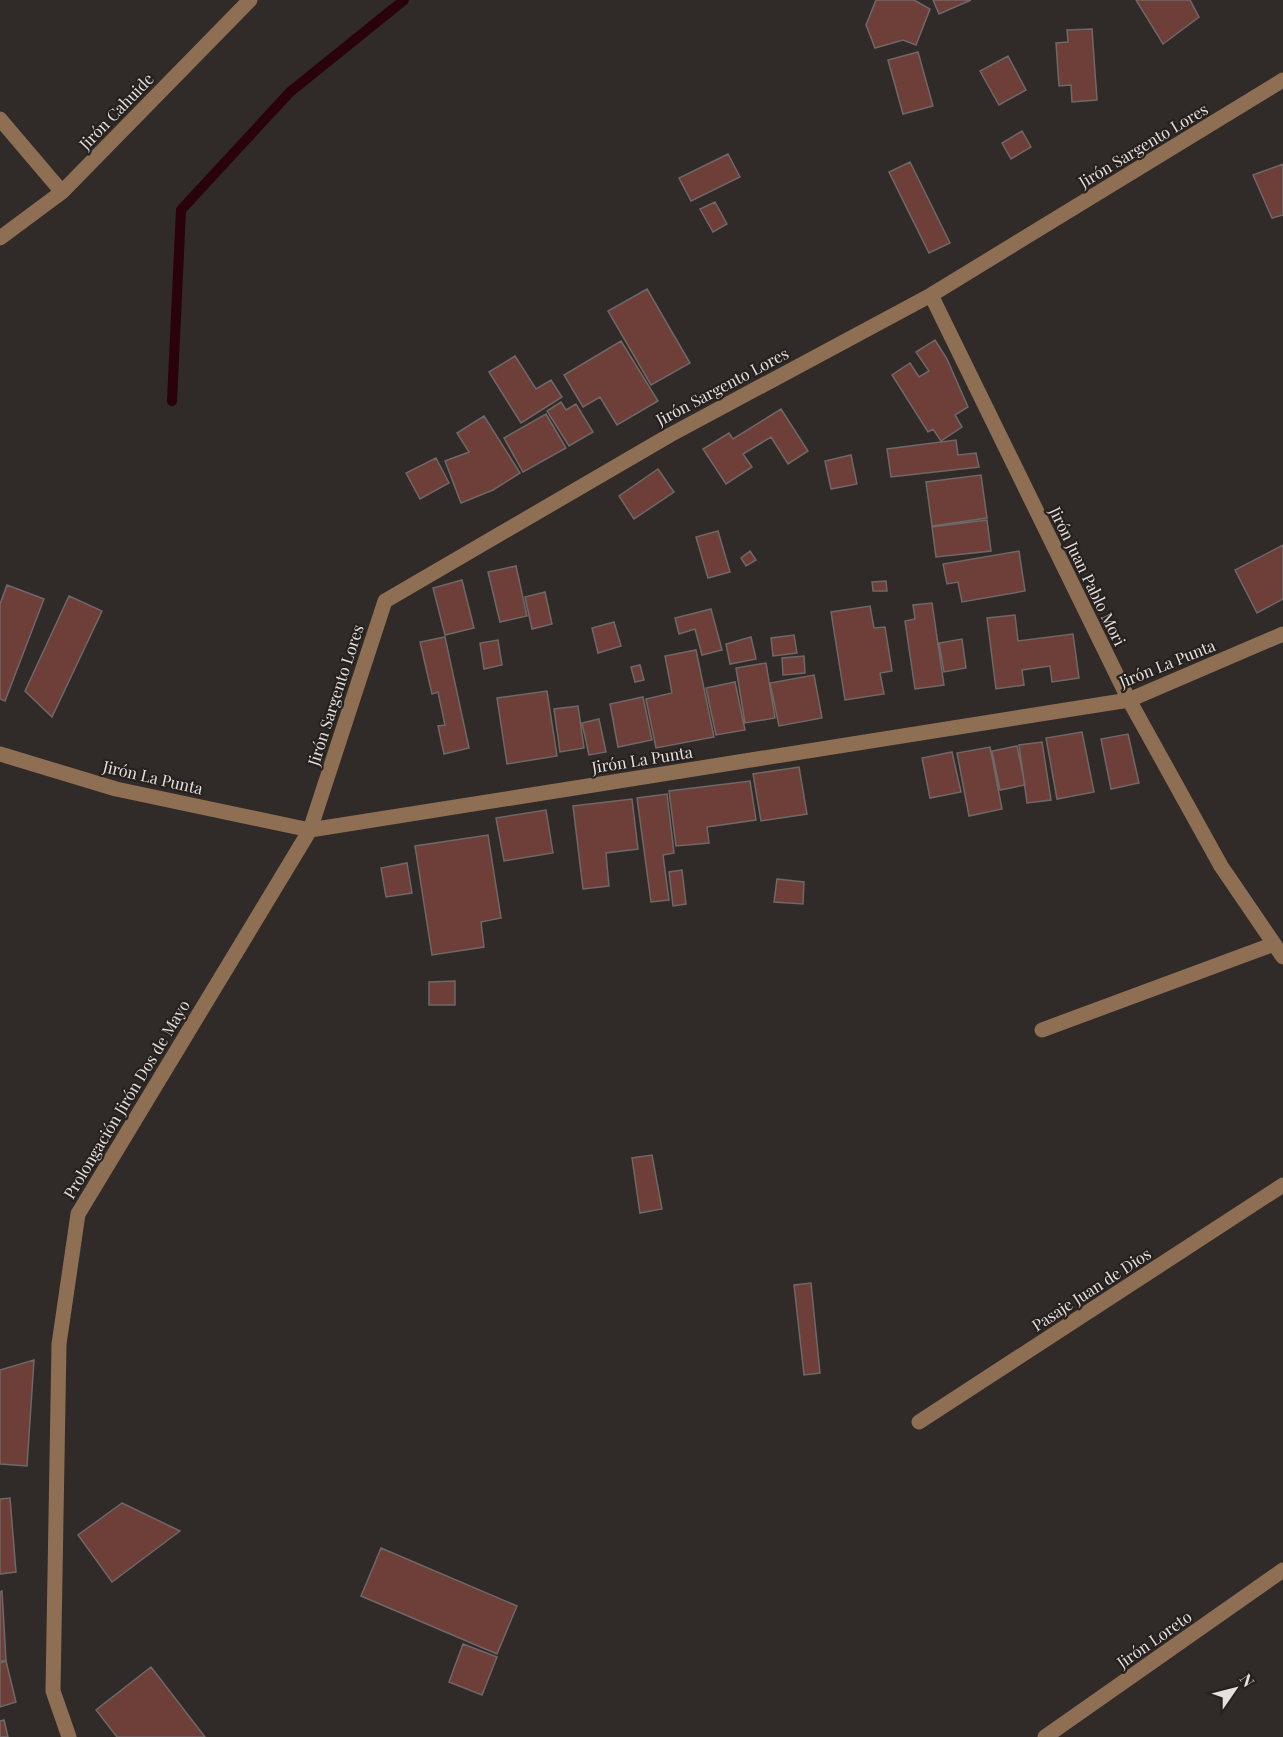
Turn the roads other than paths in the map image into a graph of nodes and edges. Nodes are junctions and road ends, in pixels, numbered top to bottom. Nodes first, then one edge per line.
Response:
1 (250, 0) edge
2 (1283, 80) edge
3 (0, 119) edge
4 (62, 192) junction
5 (0, 238) edge
6 (931, 295) junction
7 (1283, 634) edge
8 (1129, 700) junction
9 (0, 754) edge
10 (310, 830) junction
11 (1279, 950) edge
12 (1042, 1030) dead end
13 (1283, 1185) edge
14 (919, 1422) dead end
15 (1283, 1570) edge
16 (69, 1737) edge
17 (1045, 1737) edge

1 - 4 street, Jirón Cahuide
2 - 6 street, Jirón Sargento Lores
3 - 4 street
4 - 5 street, Jirón Cahuide
6 - 8 street, Jirón Juan Pablo Mori
6 - 10 street, Jirón Sargento Lores
7 - 8 street, Jirón La Punta
8 - 10 street, Jirón La Punta
8 - 11 street, Jirón Juan Pablo Mori
9 - 10 street, Jirón La Punta
10 - 16 street, Prolongación Jirón Dos de Mayo
11 - 12 street
13 - 14 street, Pasaje Juan de Dios
15 - 17 street, Jirón Loreto

